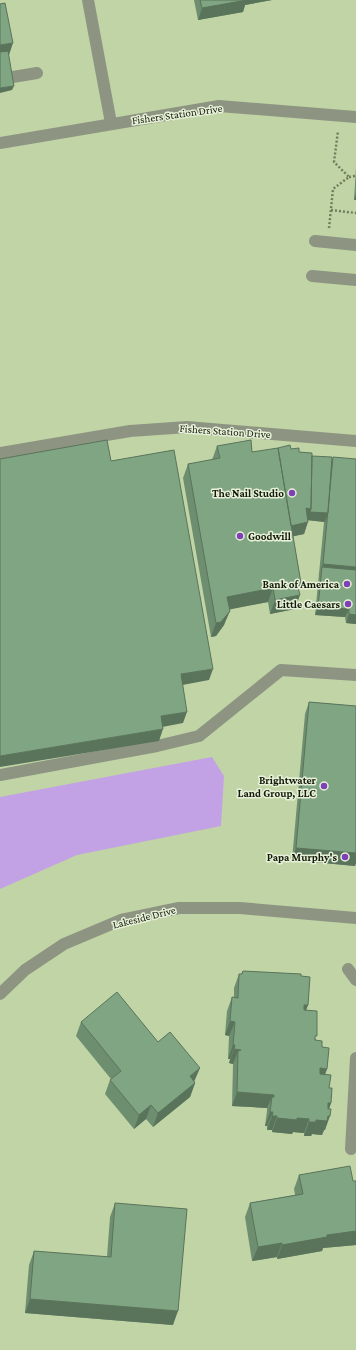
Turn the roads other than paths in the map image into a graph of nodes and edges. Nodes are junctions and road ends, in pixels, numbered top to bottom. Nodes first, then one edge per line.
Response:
1 (88, 0) edge
2 (37, 73) dead end
3 (0, 80) edge
4 (356, 117) edge
5 (111, 123) junction
6 (0, 142) edge
7 (315, 241) dead end
8 (356, 245) edge
9 (312, 276) dead end
10 (356, 280) edge
11 (356, 441) edge
12 (0, 453) edge
13 (356, 675) edge
14 (0, 775) edge
15 (353, 915) edge
16 (348, 969) dead end
17 (356, 980) edge
18 (0, 994) edge
19 (356, 1058) edge
20 (351, 1149) dead end

1 - 5 street
2 - 3 street
4 - 5 street, Fishers Station Drive
5 - 6 street, Fishers Station Drive
7 - 8 street
9 - 10 street
11 - 12 street, Fishers Station Drive
13 - 14 street
15 - 18 street, Lakeside Drive
16 - 17 street
19 - 20 street

